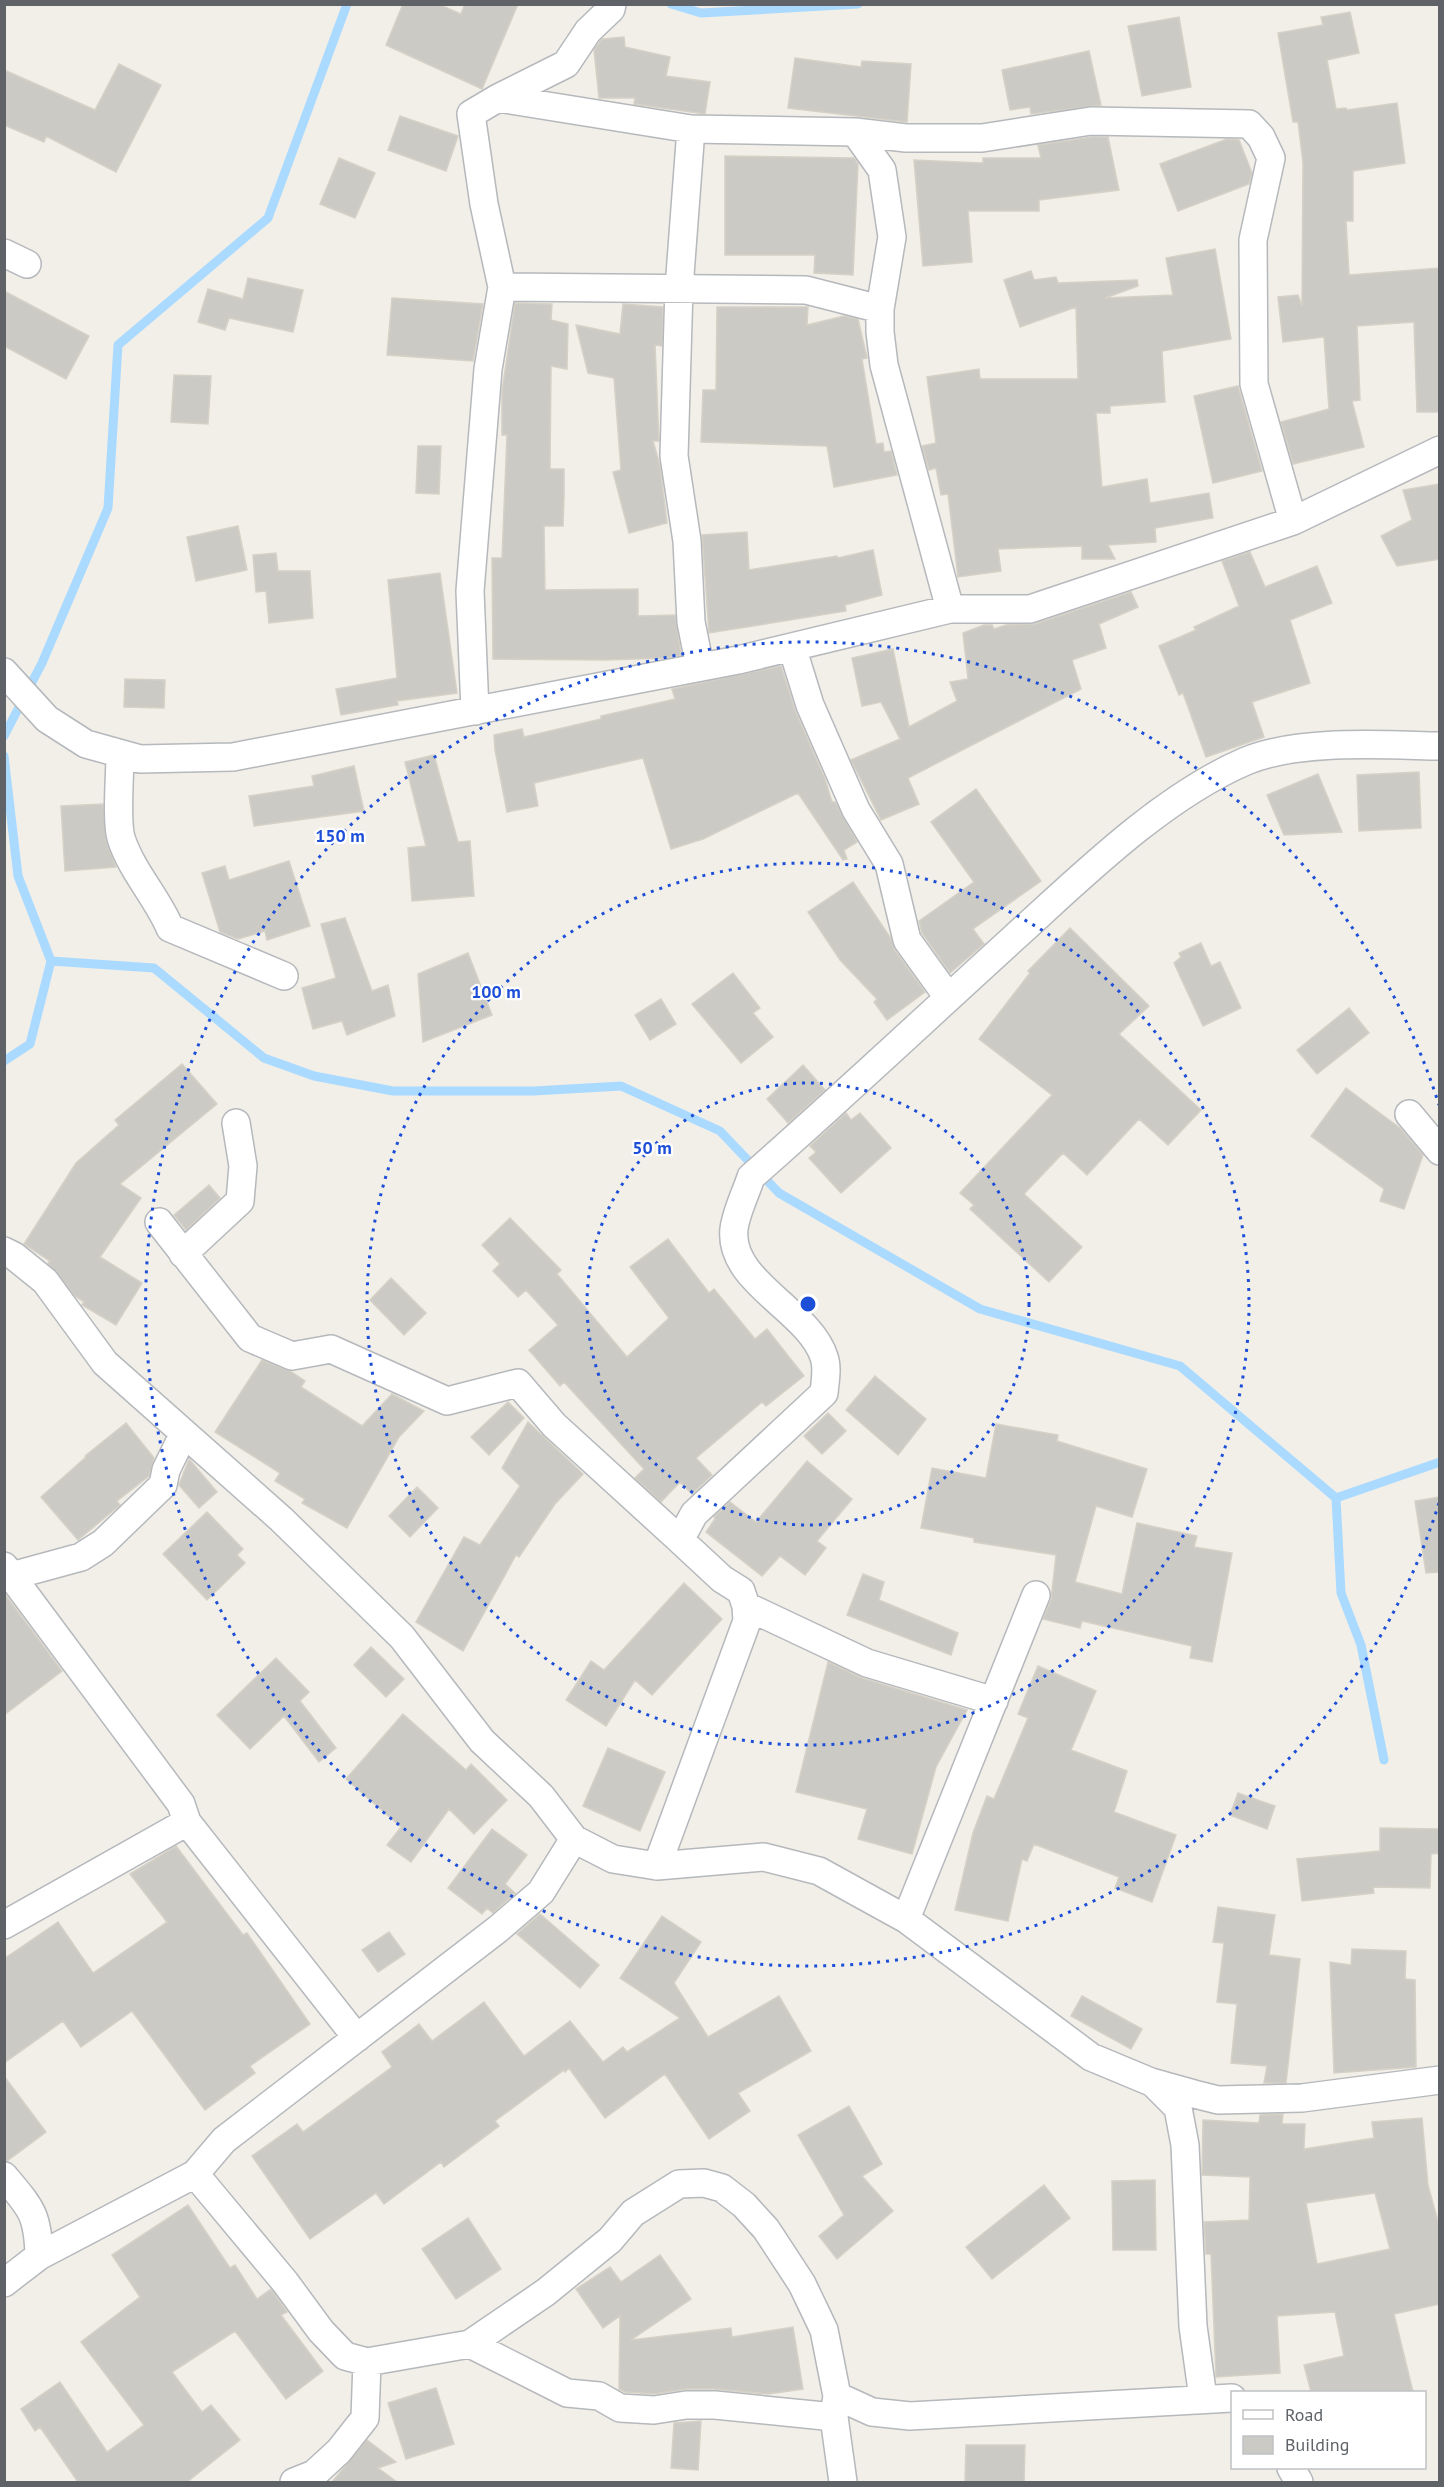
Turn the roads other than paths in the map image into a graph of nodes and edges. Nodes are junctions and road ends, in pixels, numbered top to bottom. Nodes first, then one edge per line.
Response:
1 (612, 4) edge
2 (498, 98) junction
3 (691, 129) junction
4 (855, 132) junction
5 (906, 138) junction
6 (882, 170) junction
7 (502, 287) junction
8 (679, 288) junction
9 (880, 309) junction
10 (1440, 450) edge
11 (1293, 522) junction
12 (950, 609) junction
13 (792, 647) junction
14 (700, 667) junction
15 (6, 673) edge
16 (474, 711) junction
17 (1440, 746) edge
18 (120, 754) junction
19 (284, 976) dead end
20 (948, 997) junction
21 (1409, 1114) dead end
22 (236, 1123) dead end
23 (1440, 1151) edge
24 (159, 1222) dead end
25 (4, 1251) edge
26 (183, 1254) junction
27 (183, 1435) junction
28 (680, 1540) junction
29 (7, 1573) edge
30 (1036, 1595) dead end
31 (746, 1606) junction
32 (994, 1701) junction
33 (187, 1822) junction
34 (574, 1839) junction
35 (657, 1866) junction
36 (906, 1919) junction
37 (4, 1925) edge
38 (357, 2038) junction
39 (1440, 2080) edge
40 (1151, 2082) junction
41 (195, 2175) junction
42 (4, 2176) edge
43 (39, 2256) junction
44 (4, 2283) edge
45 (470, 2344) junction
46 (367, 2362) junction
47 (1203, 2398) junction
48 (1231, 2398) edge
49 (835, 2407) junction
50 (294, 2482) edge
51 (843, 2482) edge

1 - 2 street
2 - 3 street
2 - 7 street
3 - 4 street
3 - 8 street
4 - 5 street
4 - 6 street
5 - 6 street
5 - 11 street
6 - 9 street
7 - 8 street
7 - 16 street
8 - 9 street
8 - 14 street
9 - 12 street
10 - 11 street
11 - 12 street
12 - 13 street
13 - 14 street
13 - 20 street
14 - 16 street
15 - 18 street
16 - 18 street
17 - 20 street
18 - 19 street
20 - 28 street
21 - 23 street
22 - 26 street
24 - 26 street
25 - 27 street
26 - 28 street
27 - 29 street
27 - 34 street
28 - 31 street
29 - 33 street
30 - 32 street
31 - 32 street
31 - 35 street
32 - 36 street
33 - 37 street
33 - 38 street
34 - 35 street
34 - 38 street
35 - 36 street
36 - 40 street
38 - 41 street
39 - 40 street
40 - 47 street
41 - 43 street
41 - 46 street
42 - 43 street
43 - 44 street
45 - 46 street
45 - 49 street
45 - 49 street
46 - 50 street
47 - 48 street
47 - 49 street
49 - 51 street

